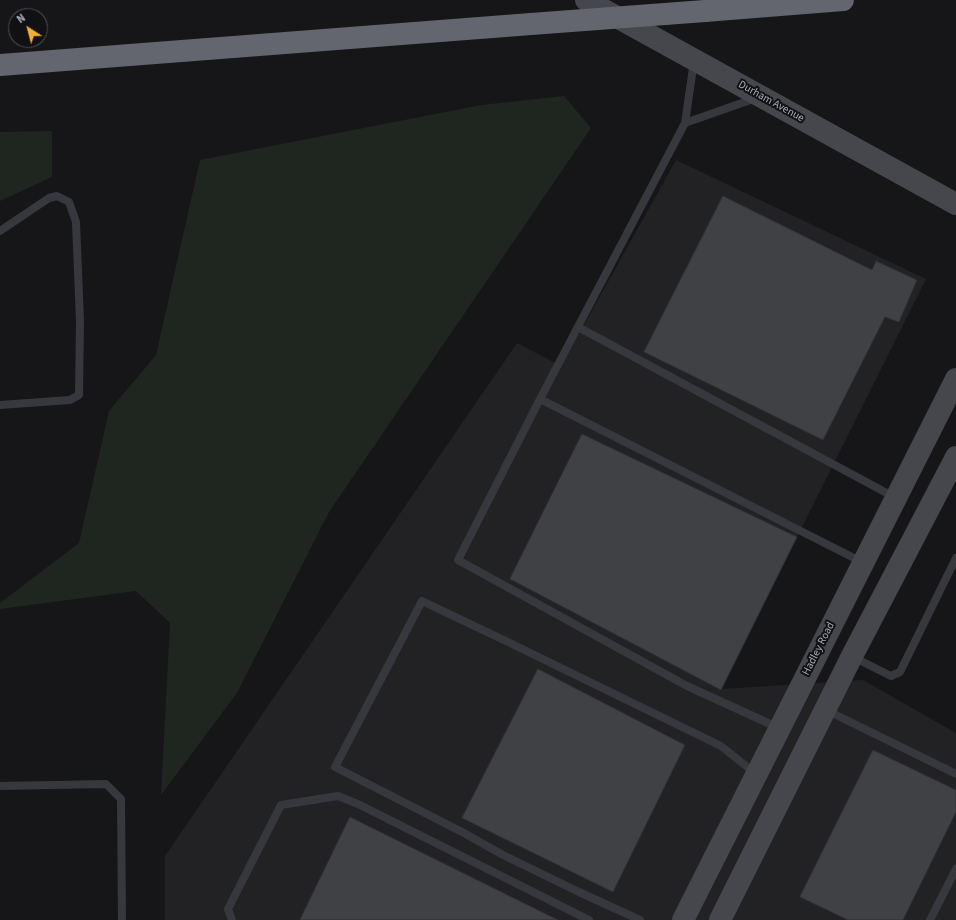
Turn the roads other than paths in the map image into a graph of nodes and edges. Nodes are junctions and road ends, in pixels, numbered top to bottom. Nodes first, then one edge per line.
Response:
1 (586, 0) edge
2 (843, 0) edge
3 (694, 60) junction
4 (0, 65) edge
5 (760, 96) junction
6 (685, 123) junction
7 (955, 206) edge
8 (0, 231) edge
9 (578, 328) junction
10 (956, 379) edge
11 (540, 399) junction
12 (0, 405) edge
13 (956, 456) edge
14 (896, 498) junction
15 (956, 558) edge
16 (864, 563) junction
17 (852, 656) junction
18 (825, 710) junction
19 (779, 728) junction
20 (757, 774) junction
21 (956, 774) edge
22 (0, 786) edge
23 (956, 869) edge
24 (122, 920) edge
25 (232, 920) edge
26 (589, 920) edge
27 (640, 920) edge
28 (683, 920) edge
29 (720, 920) edge
30 (930, 920) edge

1 - 3 main road, Durham Avenue
2 - 4 highway, bridge
3 - 5 main road, Durham Avenue
3 - 6 lane
5 - 6 lane
5 - 7 main road, Durham Avenue
6 - 9 lane
8 - 12 lane
9 - 11 lane
9 - 14 lane
10 - 14 main road, Hadley Road
11 - 16 lane
11 - 19 lane
13 - 17 main road
14 - 16 main road, Hadley Road
15 - 17 lane
16 - 19 main road, Hadley Road
17 - 18 main road
18 - 21 lane
18 - 29 main road
19 - 20 main road, Hadley Road
20 - 27 lane
20 - 28 main road, Hadley Road
22 - 24 lane
23 - 30 lane
25 - 26 lane

